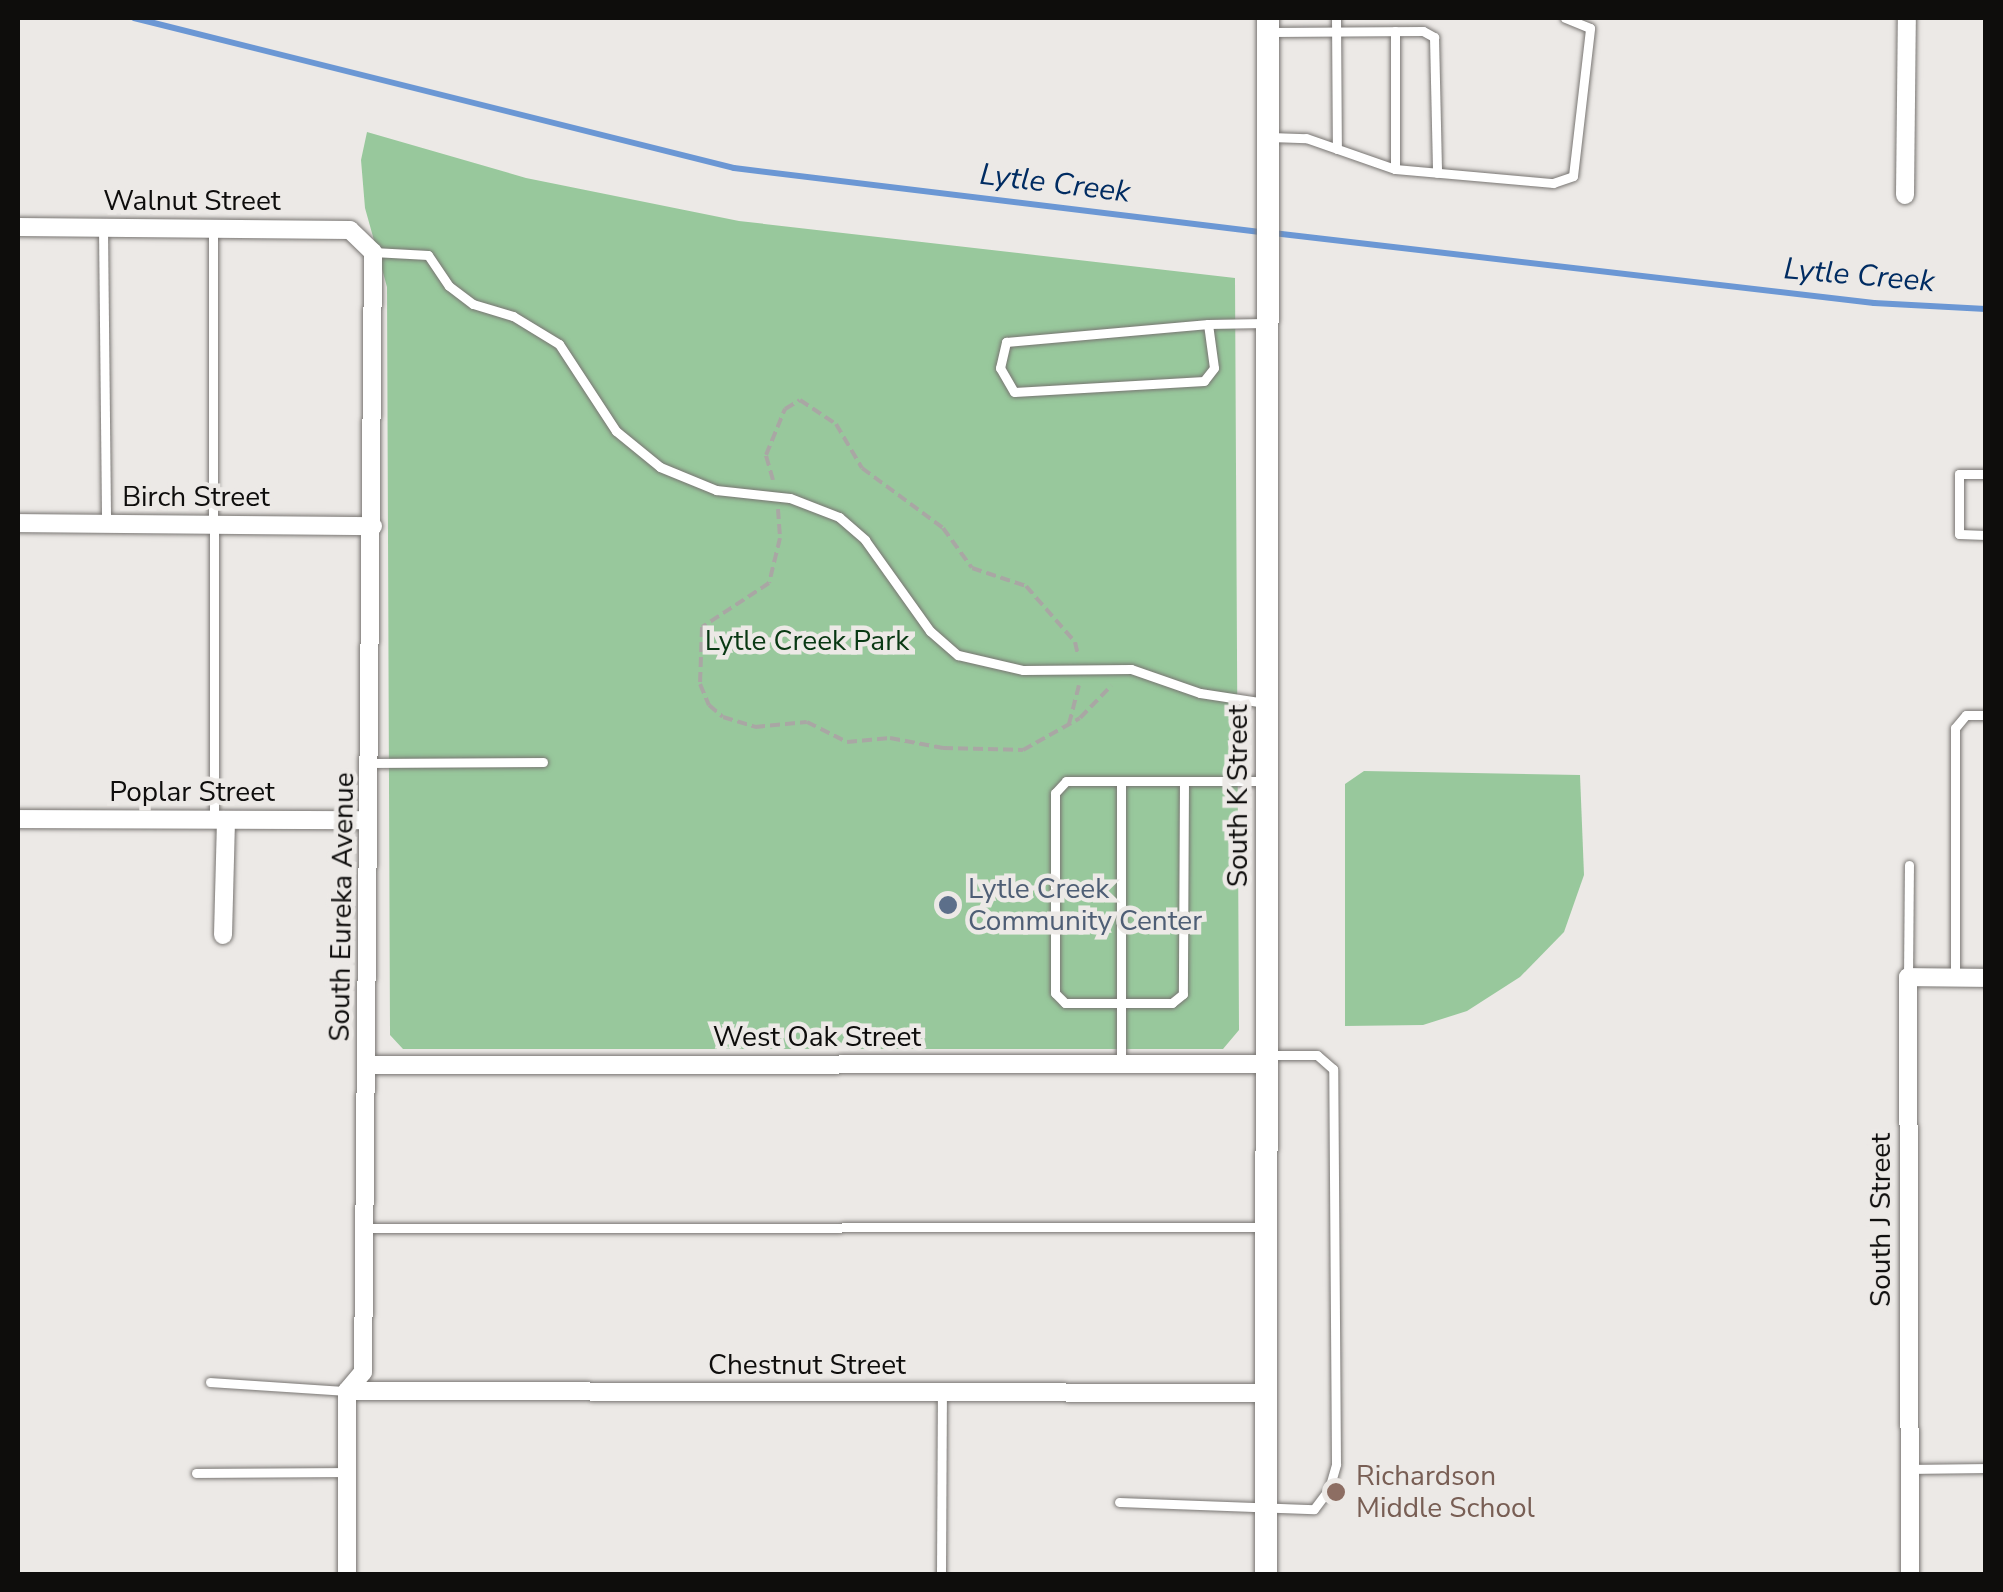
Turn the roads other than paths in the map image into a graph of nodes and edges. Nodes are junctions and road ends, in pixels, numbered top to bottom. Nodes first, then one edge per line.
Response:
1 (1336, 18) edge
2 (1565, 18) edge
3 (1907, 18) edge
4 (1268, 25) edge
5 (1336, 31) junction
6 (1395, 31) junction
7 (1268, 137) junction
8 (1337, 149) junction
9 (1395, 169) junction
10 (1438, 173) junction
11 (1906, 194) dead end
12 (18, 228) edge
13 (102, 228) junction
14 (212, 229) junction
15 (369, 244) junction
16 (1208, 324) junction
17 (1268, 324) junction
18 (1986, 474) edge
19 (18, 523) edge
20 (106, 524) junction
21 (213, 524) junction
22 (373, 526) junction
23 (1986, 535) edge
24 (1269, 703) junction
25 (1986, 715) edge
26 (543, 762) dead end
27 (371, 763) junction
28 (1121, 780) junction
29 (1184, 780) junction
30 (1268, 780) junction
31 (18, 819) edge
32 (220, 820) junction
33 (366, 820) junction
34 (1909, 865) dead end
35 (224, 935) dead end
36 (1908, 977) junction
37 (1955, 978) junction
38 (1986, 978) edge
39 (1120, 1003) junction
40 (1267, 1059) junction
41 (1121, 1064) junction
42 (368, 1066) junction
43 (1266, 1227) junction
44 (366, 1228) junction
45 (210, 1382) dead end
46 (347, 1391) junction
47 (1267, 1393) junction
48 (942, 1394) junction
49 (1986, 1468) edge
50 (1910, 1469) junction
51 (347, 1472) junction
52 (196, 1474) dead end
53 (1119, 1502) dead end
54 (1268, 1508) junction
55 (347, 1574) edge
56 (941, 1574) edge
57 (1266, 1574) edge
58 (1910, 1574) edge

1 - 5 lane
2 - 10 lane
3 - 11 street
4 - 5 lane
4 - 7 street, South K Street
5 - 6 lane
5 - 8 lane
6 - 9 lane
6 - 10 lane
7 - 8 lane
7 - 17 street, South K Street
8 - 9 lane
9 - 10 lane
12 - 13 street, Walnut Street
13 - 14 street, Walnut Street
13 - 20 lane
14 - 15 street, Walnut Street
14 - 21 lane
15 - 22 street, South Eureka Avenue
15 - 24 lane
16 - 16 lane
16 - 17 lane
17 - 24 street, South K Street
18 - 23 lane
19 - 20 street, Birch Street
20 - 21 street, Birch Street
21 - 22 street, Birch Street
21 - 32 lane
22 - 27 street, South Eureka Avenue
24 - 30 street, South K Street
25 - 37 lane
26 - 27 lane
27 - 33 street, South Eureka Avenue
28 - 29 lane
28 - 39 lane
28 - 39 lane
29 - 30 lane
29 - 39 lane
30 - 40 street, South K Street
31 - 32 street, Poplar Street
32 - 33 street, Poplar Street
32 - 35 street
33 - 42 street, South Eureka Avenue
34 - 36 lane, South J Street
36 - 37 street
36 - 50 street, South J Street
37 - 38 street
39 - 41 lane
40 - 41 street, West Oak Street
40 - 43 street, South K Street
40 - 54 lane
41 - 42 street, West Oak Street
42 - 44 street, South Eureka Avenue
43 - 44 lane
43 - 47 street, South K Street
44 - 46 street, South Eureka Avenue
45 - 46 lane
46 - 48 street, Chestnut Street
46 - 51 street, South Eureka Avenue
47 - 48 street, Chestnut Street
47 - 54 street, South K Street
48 - 56 lane
49 - 50 lane
50 - 58 street, South J Street
51 - 52 lane
51 - 55 street, South Eureka Avenue
53 - 54 lane
54 - 57 street, South K Street

